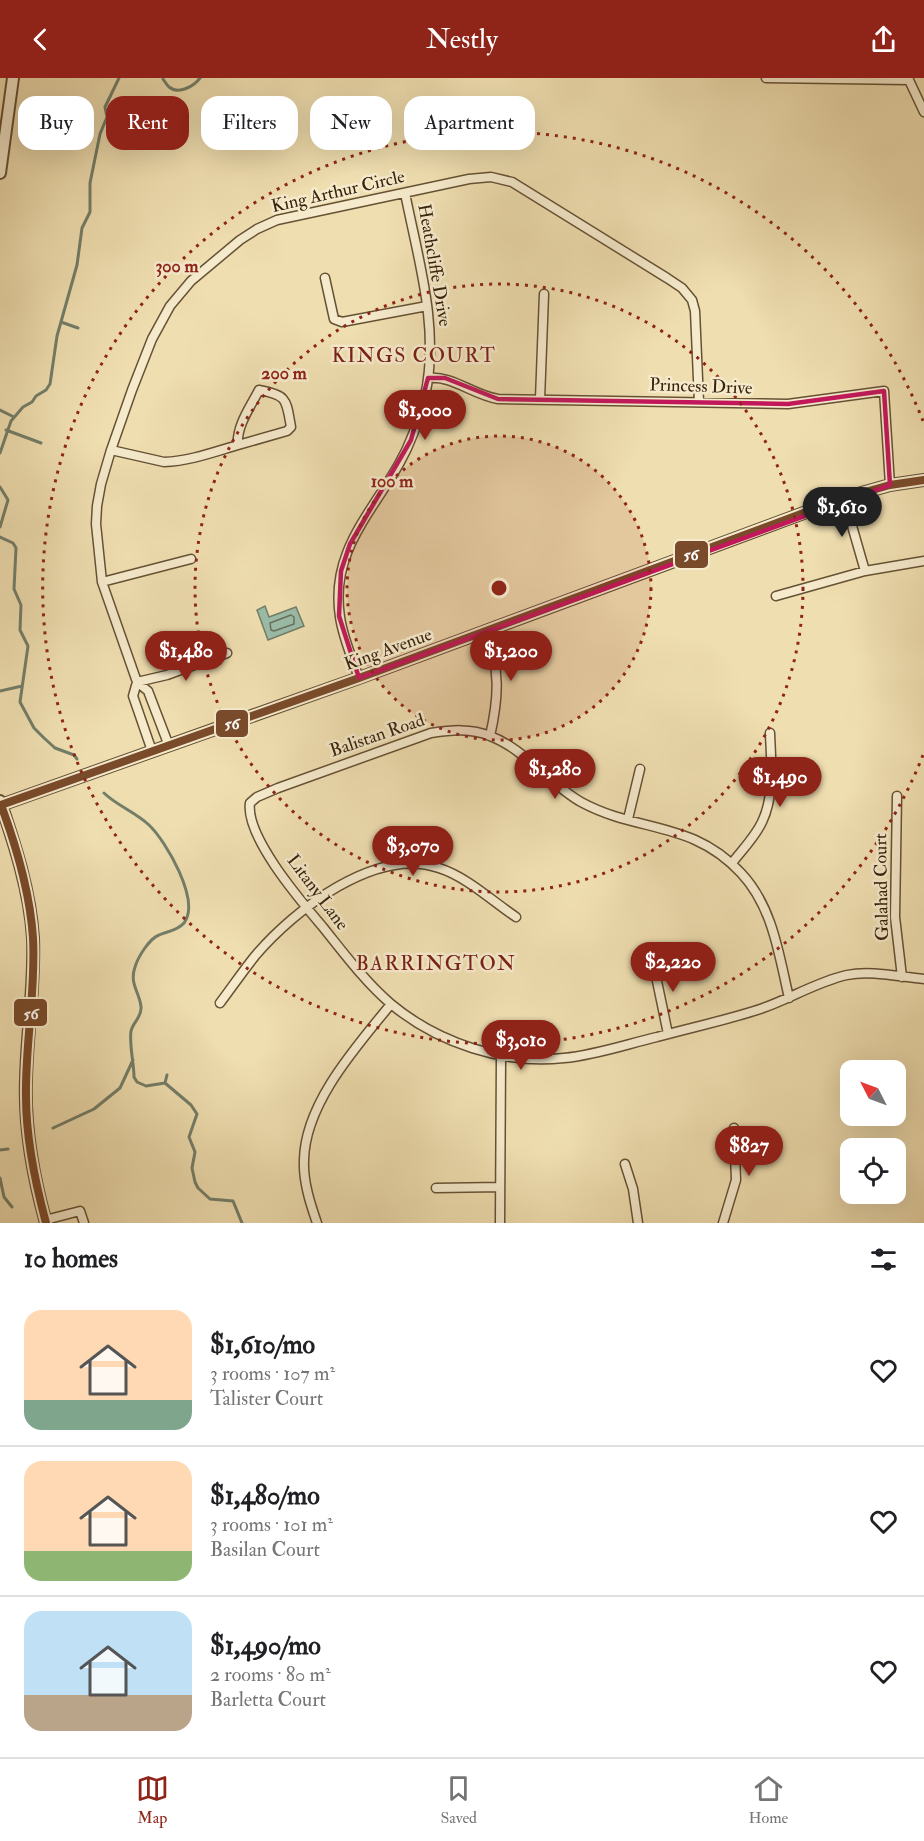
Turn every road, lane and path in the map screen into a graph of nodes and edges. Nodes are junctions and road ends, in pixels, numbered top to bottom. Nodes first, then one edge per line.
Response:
1 (13, 78) edge
2 (766, 78) edge
3 (908, 79) edge
4 (924, 112) edge
5 (0, 173) edge
6 (405, 193) junction
7 (325, 278) dead end
8 (544, 294) dead end
9 (427, 306) junction
10 (428, 378) junction
11 (540, 399) junction
12 (699, 402) junction
13 (238, 445) junction
14 (111, 450) junction
15 (924, 480) edge
16 (890, 485) junction
17 (844, 498) junction
18 (191, 559) dead end
19 (924, 561) edge
20 (866, 571) junction
21 (102, 582) junction
22 (776, 596) dead end
23 (486, 631) junction
24 (227, 653) dead end
25 (359, 678) junction
26 (137, 682) junction
27 (770, 733) dead end
28 (490, 736) junction
29 (168, 746) junction
30 (152, 752) junction
31 (640, 769) dead end
32 (897, 796) dead end
33 (250, 803) joint
34 (0, 804) edge
35 (627, 819) junction
36 (732, 863) junction
37 (306, 907) junction
38 (516, 917) dead end
39 (652, 957) dead end
40 (902, 977) junction
41 (924, 979) edge
42 (789, 998) junction
43 (220, 1003) dead end
44 (391, 1004) junction
45 (668, 1034) junction
46 (501, 1056) junction
47 (734, 1128) dead end
48 (625, 1164) dead end
49 (500, 1187) junction
50 (436, 1188) dead end
51 (45, 1222) edge
52 (84, 1223) edge
53 (317, 1223) edge
54 (501, 1223) edge
55 (638, 1223) edge
56 (723, 1223) edge

1 - 5 street
2 - 3 street
3 - 4 street
6 - 9 street, Heathcliffe Drive
6 - 12 street, King Arthur Circle
6 - 14 street, King Arthur Circle
7 - 9 street
8 - 11 street
9 - 10 street, Heathcliffe Drive
10 - 11 street, Princess Drive
10 - 25 street, Heathcliffe Drive
11 - 12 street, Princess Drive
12 - 16 street, Princess Drive
13 - 13 street
13 - 14 street
14 - 21 street, King Arthur Circle
15 - 16 street, King Avenue
16 - 17 street, King Avenue
17 - 20 street
17 - 23 street, King Avenue
18 - 21 street
19 - 20 street
20 - 22 street
21 - 26 street, King Arthur Circle
23 - 25 street, King Avenue
23 - 28 street
24 - 26 street
25 - 29 street, King Avenue
26 - 29 street, King Arthur Circle
26 - 30 street, King Arthur Circle
27 - 36 street
28 - 33 street, Balistan Road
28 - 35 street, Balistan Road
29 - 30 street, King Avenue
30 - 34 street, King Avenue
31 - 35 street
32 - 40 street, Galahad Court
33 - 37 street, Litany Lane
34 - 51 street
35 - 36 street, Balistan Road
36 - 42 street, Balistan Road
37 - 38 street
37 - 43 street
37 - 44 street, Litany Lane
39 - 45 street
40 - 41 street, Litany Lane
40 - 42 street, Litany Lane
42 - 45 street, Litany Lane
44 - 46 street, Litany Lane
44 - 53 street
45 - 46 street, Litany Lane
46 - 49 street
47 - 56 street
48 - 55 street
49 - 50 street
49 - 54 street
51 - 52 street

